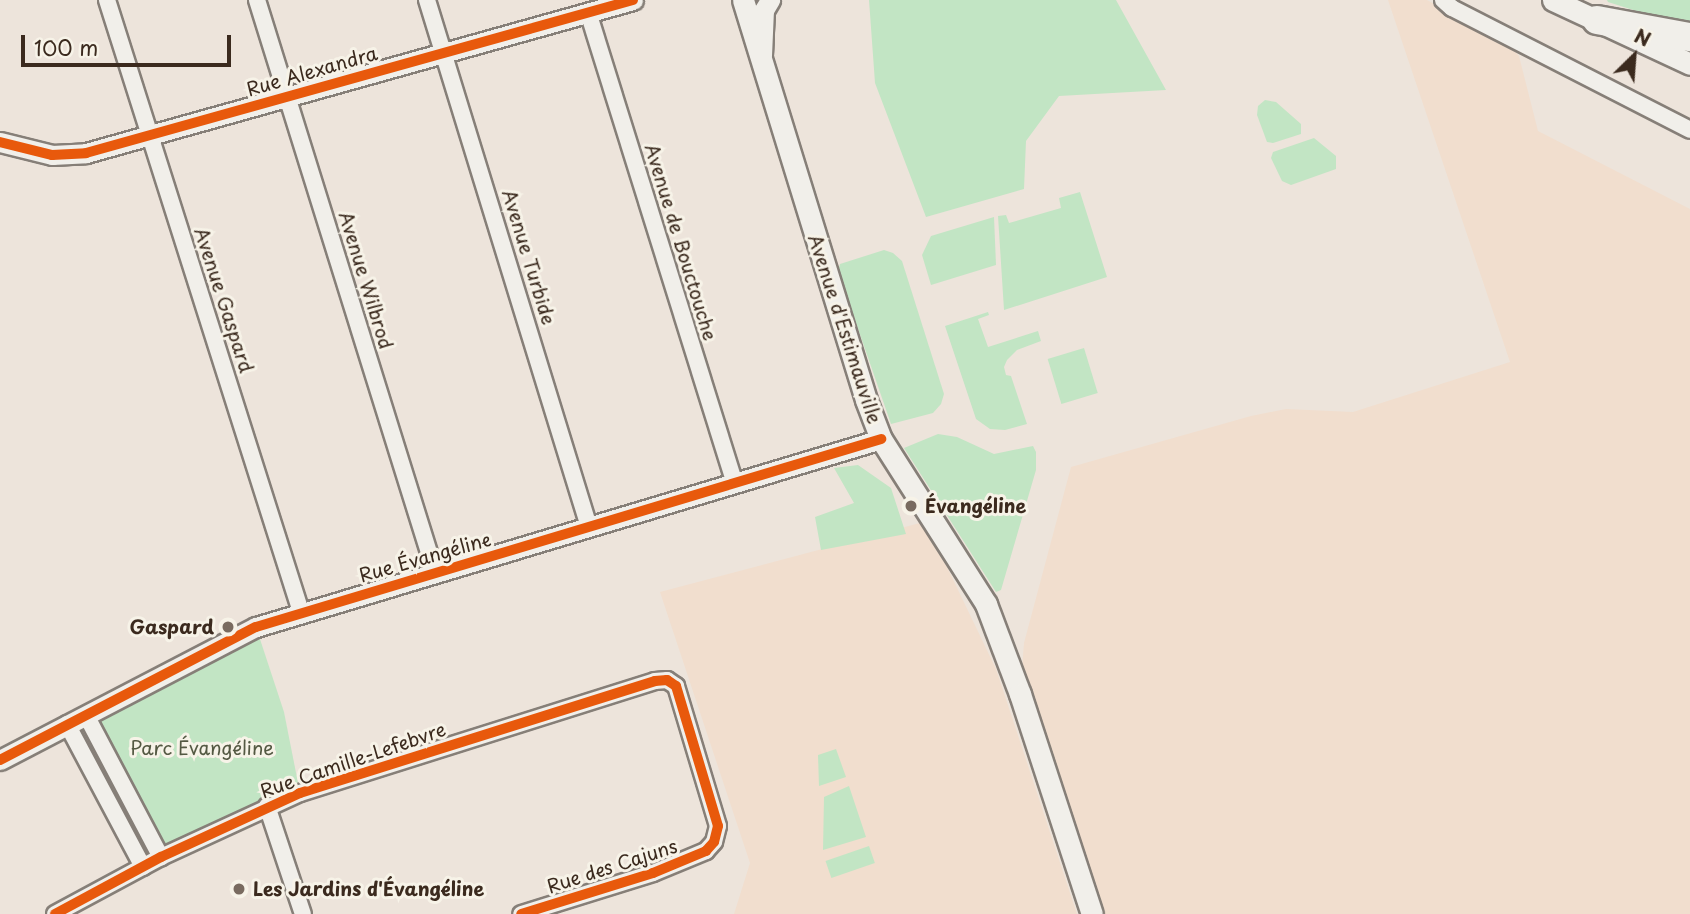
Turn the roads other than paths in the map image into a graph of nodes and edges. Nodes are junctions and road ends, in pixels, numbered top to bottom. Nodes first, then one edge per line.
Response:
1 (107, 0) edge
2 (257, 0) edge
3 (427, 0) edge
4 (633, 0) edge
5 (743, 0) edge
6 (770, 0) edge
7 (1444, 0) edge
8 (1553, 0) edge
9 (588, 12) junction
10 (1597, 20) junction
11 (1690, 37) edge
12 (445, 52) junction
13 (762, 63) junction
14 (1690, 64) edge
15 (287, 96) junction
16 (1690, 130) edge
17 (149, 134) junction
18 (0, 142) edge
19 (881, 439) junction
20 (735, 484) junction
21 (589, 527) junction
22 (435, 572) junction
23 (301, 612) junction
24 (676, 686) joint
25 (86, 715) junction
26 (67, 724) junction
27 (0, 760) edge
28 (267, 806) junction
29 (161, 857) junction
30 (143, 867) junction
31 (55, 914) edge
32 (303, 914) edge
33 (521, 914) edge
34 (1093, 914) edge

1 - 17 street, Avenue Gaspard
2 - 15 street, Avenue Wilbrod
3 - 12 street, Avenue Turbide
4 - 9 street, Rue Alexandra
5 - 13 main road, Avenue d'Estimauville
6 - 13 street
7 - 16 street
8 - 10 main road
9 - 12 street, Rue Alexandra
9 - 20 street, Avenue de Bouctouche
10 - 11 highway
10 - 14 main road
12 - 15 street, Rue Alexandra
12 - 21 street, Avenue Turbide
13 - 19 main road, Avenue d'Estimauville
15 - 17 street, Rue Alexandra
15 - 22 street, Avenue Wilbrod
17 - 18 street, Rue Alexandra
17 - 23 street, Avenue Gaspard
19 - 20 street, Rue Évangéline
19 - 34 main road, Avenue d'Estimauville
20 - 21 street, Rue Évangéline
21 - 22 street, Rue Évangéline
22 - 23 street, Rue Évangéline
23 - 25 street, Rue Évangéline
24 - 28 street, Rue Camille-Lefebvre
24 - 33 street, Rue des Cajuns
25 - 26 street, Rue Évangéline
25 - 29 street
26 - 27 street, Rue Évangéline
26 - 30 street
28 - 29 street, Rue Camille-Lefebvre
28 - 32 street
29 - 30 street, Rue Camille-Lefebvre
30 - 31 street, Rue Camille-Lefebvre

